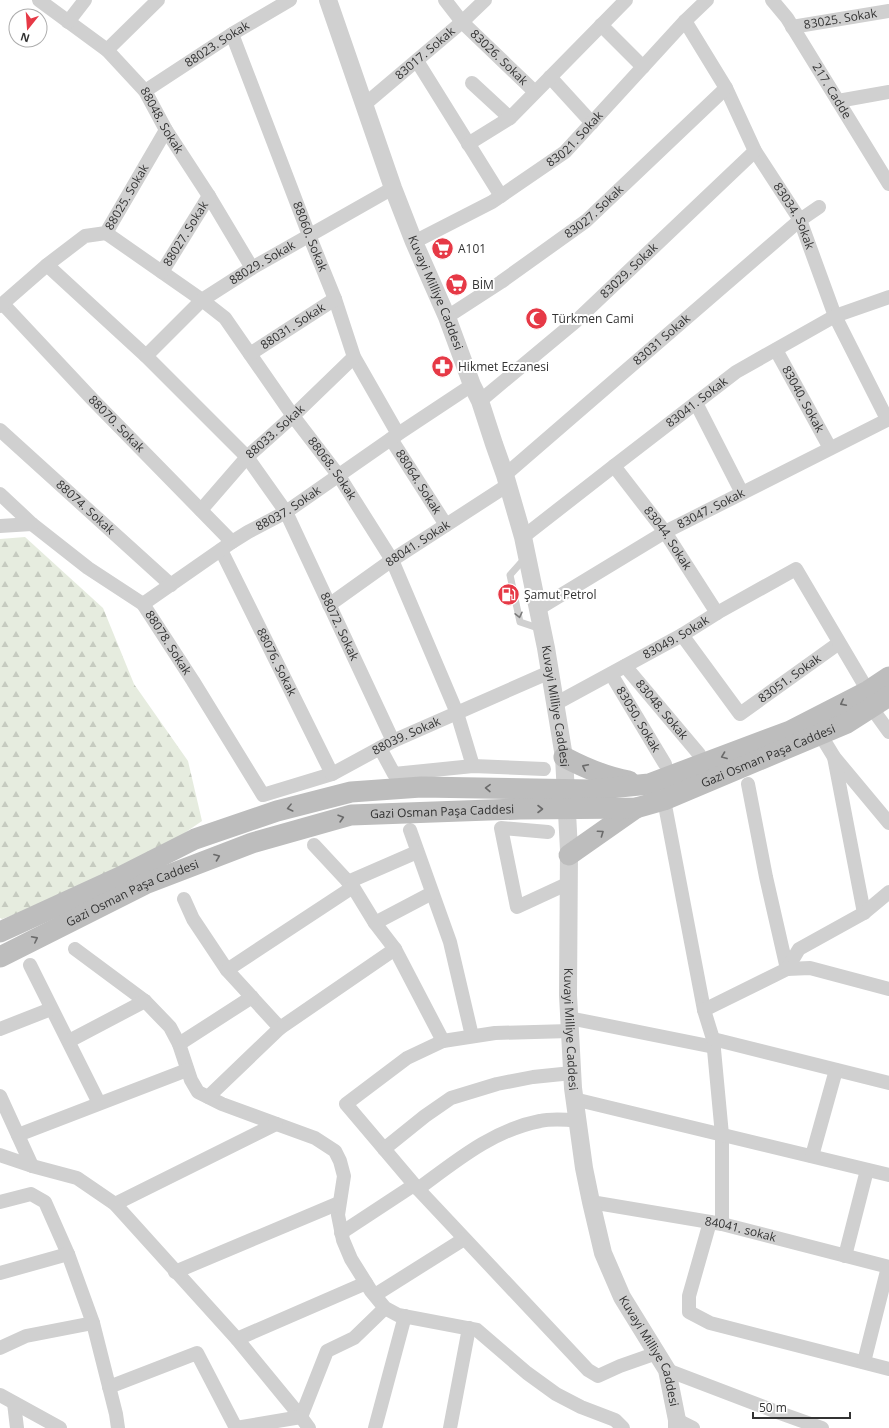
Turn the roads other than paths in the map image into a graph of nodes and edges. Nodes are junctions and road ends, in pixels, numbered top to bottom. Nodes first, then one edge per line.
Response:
1 (39, 0) edge
2 (85, 0) edge
3 (158, 0) edge
4 (290, 0) edge
5 (328, 0) edge
6 (445, 0) edge
7 (485, 0) edge
8 (626, 0) edge
9 (707, 0) edge
10 (772, 0) edge
11 (889, 11) edge
12 (685, 21) junction
13 (68, 22) junction
14 (462, 22) junction
15 (601, 25) junction
16 (792, 27) junction
17 (232, 34) junction
18 (106, 50) junction
19 (416, 61) junction
20 (643, 67) junction
21 (550, 77) junction
22 (472, 83) dead end
23 (726, 88) junction
24 (145, 91) junction
25 (535, 92) junction
26 (889, 92) edge
27 (838, 101) junction
28 (364, 105) junction
29 (510, 118) junction
30 (592, 123) junction
31 (166, 130) junction
32 (468, 144) junction
33 (754, 151) junction
34 (888, 181) edge
35 (393, 188) junction
36 (209, 196) junction
37 (500, 196) junction
38 (819, 207) dead end
39 (800, 220) junction
40 (106, 233) junction
41 (309, 235) junction
42 (414, 242) junction
43 (47, 265) junction
44 (252, 268) junction
45 (162, 272) junction
46 (889, 297) edge
47 (335, 299) junction
48 (202, 300) junction
49 (1, 305) edge
50 (835, 316) junction
51 (447, 317) junction
52 (776, 350) junction
53 (250, 354) junction
54 (146, 356) junction
55 (354, 357) junction
56 (476, 393) junction
57 (696, 403) junction
58 (293, 416) junction
59 (888, 419) edge
60 (0, 430) edge
61 (395, 437) junction
62 (830, 448) junction
63 (247, 457) junction
64 (614, 466) junction
65 (339, 476) junction
66 (506, 480) junction
67 (742, 493) junction
68 (0, 494) edge
69 (201, 510) junction
70 (286, 512) junction
71 (32, 524) junction
72 (446, 525) junction
73 (0, 526) edge
74 (665, 532) junction
75 (523, 537) junction
76 (232, 542) junction
77 (221, 550) junction
78 (527, 555) junction
79 (392, 560) junction
80 (171, 585) junction
81 (143, 604) junction
82 (329, 605) junction
83 (538, 609) junction
84 (717, 613) junction
85 (542, 630) junction
86 (682, 635) junction
87 (839, 642) junction
88 (625, 666) junction
89 (550, 672) junction
90 (611, 674) junction
91 (889, 677) edge
92 (889, 696) edge
93 (869, 699) junction
94 (555, 704) junction
95 (457, 713) junction
96 (889, 732) edge
97 (820, 734) junction
98 (393, 741) junction
99 (380, 748) junction
100 (699, 754) dead end
101 (564, 757) junction
102 (834, 757) junction
103 (665, 764) dead end
104 (473, 766) junction
105 (544, 769) dead end
106 (332, 774) junction
107 (649, 784) junction
108 (748, 784) dead end
109 (263, 795) joint
110 (566, 799) junction
111 (664, 800) junction
112 (636, 808) junction
113 (889, 823) edge
114 (410, 830) dead end
115 (548, 832) dead end
116 (314, 845) dead end
117 (417, 852) junction
118 (569, 855) junction
119 (569, 883) junction
120 (351, 884) junction
121 (889, 892) edge
122 (432, 893) junction
123 (184, 899) dead end
124 (864, 913) junction
125 (375, 923) junction
126 (0, 932) edge
127 (76, 949) dead end
128 (395, 949) junction
129 (0, 957) edge
130 (30, 965) dead end
131 (787, 969) junction
132 (227, 970) junction
133 (889, 989) edge
134 (252, 997) junction
135 (145, 1002) junction
136 (51, 1009) junction
137 (704, 1010) junction
138 (570, 1025) junction
139 (280, 1028) junction
140 (0, 1029) edge
141 (472, 1036) junction
142 (69, 1040) junction
143 (443, 1042) junction
144 (713, 1043) junction
145 (178, 1044) junction
146 (187, 1070) junction
147 (836, 1070) junction
148 (572, 1073) junction
149 (889, 1083) edge
150 (0, 1096) edge
151 (208, 1097) junction
152 (574, 1099) junction
153 (100, 1103) junction
154 (577, 1120) junction
155 (276, 1124) junction
156 (722, 1135) junction
157 (18, 1136) junction
158 (384, 1149) junction
159 (0, 1155) edge
160 (812, 1156) junction
161 (32, 1166) junction
162 (867, 1170) junction
163 (889, 1175) edge
164 (416, 1187) junction
165 (0, 1202) edge
166 (590, 1202) junction
167 (339, 1203) junction
168 (114, 1204) junction
169 (716, 1223) junction
170 (341, 1233) junction
171 (464, 1239) junction
172 (68, 1254) junction
173 (845, 1256) junction
174 (889, 1267) edge
175 (175, 1272) junction
176 (0, 1273) edge
177 (366, 1283) junction
178 (375, 1295) junction
179 (385, 1308) junction
180 (405, 1316) junction
181 (93, 1323) junction
182 (469, 1328) junction
183 (237, 1339) junction
184 (0, 1348) edge
185 (657, 1352) junction
186 (864, 1362) junction
187 (889, 1369) edge
188 (667, 1370) junction
189 (109, 1386) junction
190 (0, 1395) edge
191 (14, 1403) junction
192 (305, 1422) edge
193 (677, 1424) edge
194 (18, 1428) edge
195 (60, 1428) edge
196 (118, 1428) edge
197 (236, 1428) edge
198 (375, 1428) edge
199 (450, 1428) edge
200 (623, 1428) edge
201 (693, 1428) edge
202 (822, 1428) edge

1 - 13 street, 88048. Sokak
2 - 13 street
3 - 18 street
4 - 17 street, 88023. Sokak
5 - 28 street, Kuvayi Milliye Caddesi
6 - 14 street, 83026. Sokak
7 - 14 street, 83017. Sokak
8 - 15 street
9 - 12 street, 83021. Sokak
10 - 16 street, 217. Cadde
11 - 16 street, 83025. Sokak
12 - 20 street, 83021. Sokak
12 - 23 street, 83034. Sokak
13 - 18 street, 88048. Sokak
14 - 19 street, 83017. Sokak
14 - 25 street, 83026. Sokak
15 - 20 street
15 - 21 street
16 - 27 street, 217. Cadde
17 - 24 street, 88023. Sokak
17 - 41 street, 88060. Sokak
18 - 24 street, 88048. Sokak
19 - 28 street, 83017. Sokak
19 - 32 street
20 - 30 street, 83021. Sokak
21 - 25 street
21 - 30 street
22 - 29 street
23 - 33 street, 83034. Sokak
23 - 51 street, 83027. Sokak
24 - 31 street, 88048. Sokak
25 - 29 street
26 - 27 street
27 - 34 street, 217. Cadde
28 - 35 street, Kuvayi Milliye Caddesi
29 - 32 street
30 - 37 street, 83021. Sokak
31 - 36 street, 88048. Sokak
31 - 40 street, 88025. Sokak
32 - 37 street
33 - 39 street, 83034. Sokak
33 - 56 street, 83029. Sokak
35 - 41 street, 88029. Sokak
35 - 42 street, Kuvayi Milliye Caddesi
36 - 44 street, 88048. Sokak
36 - 45 street, 88027. Sokak
37 - 42 street, 83021. Sokak
38 - 39 street, 83031 Sokak
39 - 50 street, 83034. Sokak
39 - 66 street, 83031 Sokak
40 - 43 street, 88025. Sokak
40 - 45 street, 88068. Sokak
41 - 44 street, 88029. Sokak
41 - 47 street, 88060. Sokak
42 - 51 street, Kuvayi Milliye Caddesi
43 - 49 street, 88025. Sokak
43 - 54 street
44 - 48 street, 88029. Sokak
45 - 48 street, 88068. Sokak
46 - 50 street, 83041. Sokak
47 - 53 street, 88031. Sokak
47 - 55 street, 88060. Sokak
48 - 53 street, 88068. Sokak
48 - 54 street, 88029. Sokak
49 - 69 street, 88070. Sokak
50 - 52 street, 83041. Sokak
50 - 59 street, 83034. Sokak
51 - 56 street, Kuvayi Milliye Caddesi
52 - 57 street, 83041. Sokak
52 - 62 street, 83040. Sokak
53 - 58 street, 88068. Sokak
54 - 63 street
55 - 58 street, 88033. Sokak
55 - 61 street, 88060. Sokak
56 - 61 street, 88037. Sokak
56 - 66 street, Kuvayi Milliye Caddesi
57 - 64 street, 83041. Sokak
57 - 67 street
58 - 63 street, 88033. Sokak
58 - 65 street, 88068. Sokak
59 - 62 street, 83047. Sokak
60 - 80 street, 88074. Sokak
61 - 65 street, 88037. Sokak
61 - 72 street, 88064. Sokak
62 - 67 street, 83047. Sokak
63 - 69 street, 88033. Sokak
63 - 70 street
64 - 74 street, 83044. Sokak
64 - 75 street, 83041. Sokak
65 - 70 street, 88037. Sokak
65 - 79 street, 88068. Sokak
66 - 72 street, 88041. Sokak
66 - 75 street, Kuvayi Milliye Caddesi
67 - 74 street, 83047. Sokak
68 - 71 street, 88078. Sokak
69 - 76 street, 88070. Sokak
70 - 76 street, 88037. Sokak
70 - 82 street, 88072. Sokak
71 - 73 street
71 - 81 street, 88078. Sokak
72 - 79 street, 88041. Sokak
74 - 83 street, 83047. Sokak
74 - 84 street, 83044. Sokak
75 - 78 street, Kuvayi Milliye Caddesi
76 - 77 street, 88037. Sokak
77 - 80 street, 88037. Sokak
77 - 106 street, 88076. Sokak
78 - 83 street, Kuvayi Milliye Caddesi
78 -> 85 lane
79 - 82 street, 88041. Sokak
79 - 95 street, 88068. Sokak
80 - 81 street, 88037. Sokak
81 - 109 street, 88078. Sokak
82 - 98 street, 88072. Sokak
83 - 85 street, Kuvayi Milliye Caddesi
84 - 86 street, 83049. Sokak
84 - 87 street, 83049. Sokak
85 - 89 street, Kuvayi Milliye Caddesi
86 - 87 street, 83051. Sokak
86 - 88 street, 83049. Sokak
87 - 93 street
88 - 90 street, 83049. Sokak
88 - 100 street, 83048. Sokak
89 - 94 street, Kuvayi Milliye Caddesi
89 - 95 street, 88039. Sokak
90 - 94 street, 83049. Sokak
90 - 103 street, 83050. Sokak
91 - 93 main road, Gazi Osman Paşa Caddesi
92 - 93 main road, Gazi Osman Paşa Caddesi
93 - 96 street
93 - 97 main road, Gazi Osman Paşa Caddesi
93 -> 107 main road, Gazi Osman Paşa Caddesi
94 - 101 street, Kuvayi Milliye Caddesi
95 - 98 street, 88039. Sokak
95 - 104 street, 88068. Sokak
97 - 102 street
97 - 111 main road, Gazi Osman Paşa Caddesi
98 - 99 street, 88039. Sokak
99 - 104 street
99 - 106 street, 88039. Sokak
107 -> 101 main road
101 - 110 street, Kuvayi Milliye Caddesi
102 - 113 street
102 - 124 street
104 - 105 street
106 - 109 street, 88039. Sokak
107 - 110 main road, Gazi Osman Paşa Caddesi
108 - 131 street
110 - 112 main road, Gazi Osman Paşa Caddesi
110 - 118 street, Kuvayi Milliye Caddesi
110 -> 126 main road, Gazi Osman Paşa Caddesi
129 -> 110 main road, Gazi Osman Paşa Caddesi
111 - 112 main road, Gazi Osman Paşa Caddesi
111 - 137 street
118 -> 112 main road
114 - 117 street
115 - 119 street
116 - 120 street
117 - 120 street
117 - 122 street
118 - 119 street, Kuvayi Milliye Caddesi
119 - 138 street, Kuvayi Milliye Caddesi
120 - 125 street
120 - 132 street
121 - 124 street
122 - 125 street
122 - 141 street
123 - 132 street
124 - 131 street
125 - 128 street
127 - 135 street
128 - 139 street
128 - 143 street
130 - 136 street
131 - 133 street
131 - 137 street
132 - 134 street
134 - 139 street
134 - 145 street
135 - 142 street
135 - 145 street
136 - 140 street
136 - 142 street
137 - 144 street
138 - 141 street
138 - 144 street
138 - 148 street, Kuvayi Milliye Caddesi
139 - 151 street
141 - 143 street
142 - 153 street
143 - 158 street
144 - 147 street
144 - 156 street
145 - 146 street
146 - 151 street
146 - 153 street
147 - 149 street
147 - 160 street
148 - 152 street, Kuvayi Milliye Caddesi
148 - 158 street
150 - 157 street
151 - 155 street
152 - 154 street, Kuvayi Milliye Caddesi
152 - 156 street
153 - 157 street
154 - 164 street
154 - 166 street, Kuvayi Milliye Caddesi
155 - 167 street
155 - 168 street
156 - 160 street
156 - 169 street
157 - 161 street
158 - 164 street
159 - 161 street
160 - 162 street
161 - 168 street
162 - 163 street
162 - 173 street
164 - 170 street
164 - 171 street
165 - 172 street
166 - 169 street, 84041. sokak
166 - 185 street, Kuvayi Milliye Caddesi
167 - 170 street
167 - 175 street
168 - 175 street
169 - 173 street, 84041. sokak
169 - 186 street
170 - 177 street
171 - 178 street
171 - 185 street
172 - 176 street
172 - 181 street
173 - 174 street, 84041. sokak
174 - 186 street
175 - 183 street
177 - 178 street
177 - 183 street
178 - 179 street
179 - 180 street
179 - 192 street
180 - 182 street
180 - 198 street
181 - 184 street
181 - 189 street
182 - 199 street
182 - 200 street
183 - 192 street
185 - 188 street, Kuvayi Milliye Caddesi
186 - 187 street
188 - 193 street, Kuvayi Milliye Caddesi
188 - 202 street
189 - 196 street
189 - 197 street
190 - 191 street
191 - 194 street
191 - 195 street
192 - 197 street
193 - 201 street

